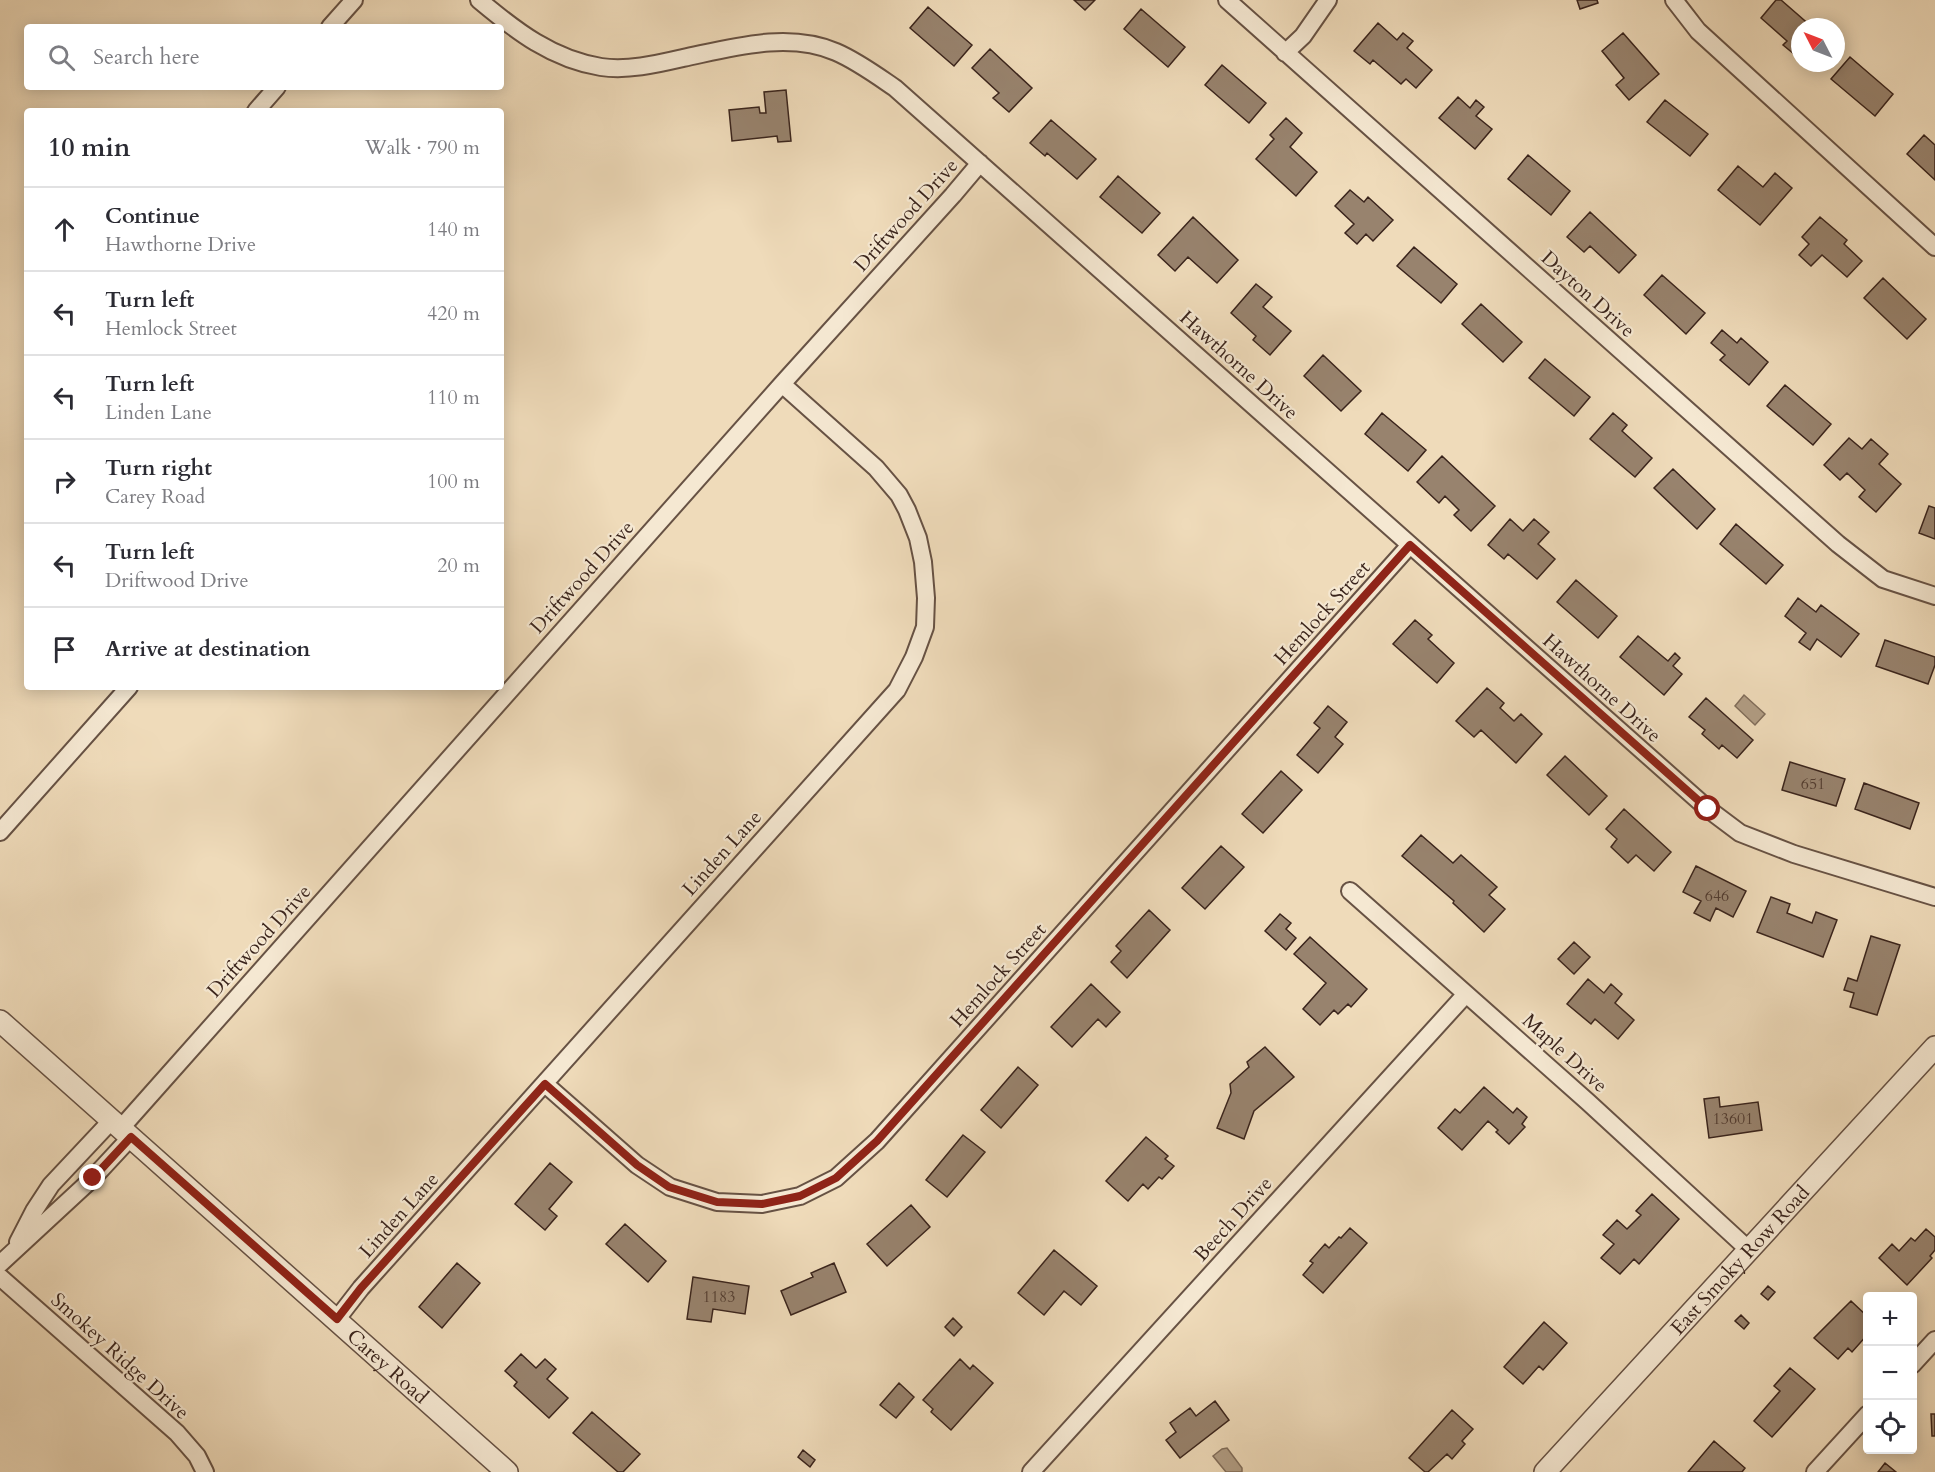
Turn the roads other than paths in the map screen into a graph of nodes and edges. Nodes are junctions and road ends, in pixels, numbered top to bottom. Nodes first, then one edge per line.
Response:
1 (354, 0) edge
2 (479, 0) edge
3 (1227, 0) edge
4 (1328, 0) edge
5 (1674, 0) edge
6 (333, 24) edge
7 (1285, 53) junction
8 (274, 90) edge
9 (259, 108) edge
10 (980, 163) junction
11 (1935, 247) edge
12 (782, 384) junction
13 (1410, 545) junction
14 (1935, 596) edge
15 (126, 690) edge
16 (0, 832) edge
17 (1350, 891) dead end
18 (1935, 897) edge
19 (1466, 994) junction
20 (0, 1021) edge
21 (1935, 1047) edge
22 (545, 1084) junction
23 (121, 1129) junction
24 (15, 1250) junction
25 (1749, 1250) junction
26 (0, 1264) edge
27 (0, 1277) edge
28 (337, 1319) junction
29 (1935, 1340) edge
30 (1917, 1360) edge
31 (1863, 1419) edge
32 (205, 1472) edge
33 (507, 1472) edge
34 (1031, 1472) edge
35 (1545, 1472) edge
36 (1815, 1472) edge

1 - 6 street
2 - 10 street, Hawthorne Drive
3 - 7 street, Dayton Drive
4 - 7 street
5 - 11 street
7 - 14 street, Dayton Drive
8 - 9 street
10 - 12 street, Driftwood Drive
10 - 13 street, Hawthorne Drive
12 - 22 street, Linden Lane
12 - 23 street, Driftwood Drive
13 - 18 street, Hawthorne Drive
13 - 22 street, Hemlock Street
15 - 16 street
17 - 19 street, Maple Drive
19 - 25 street, Maple Drive
19 - 34 street, Beech Drive
20 - 23 street, Carey Road
21 - 25 street, East Smoky Row Road
22 - 28 street, Linden Lane
23 - 24 street, Driftwood Drive
23 - 24 street
23 - 28 street, Carey Road
24 - 26 street, Driftwood Drive
25 - 35 street, East Smoky Row Road
27 - 32 street, Smokey Ridge Drive
28 - 33 street, Carey Road
29 - 30 street
31 - 36 street

